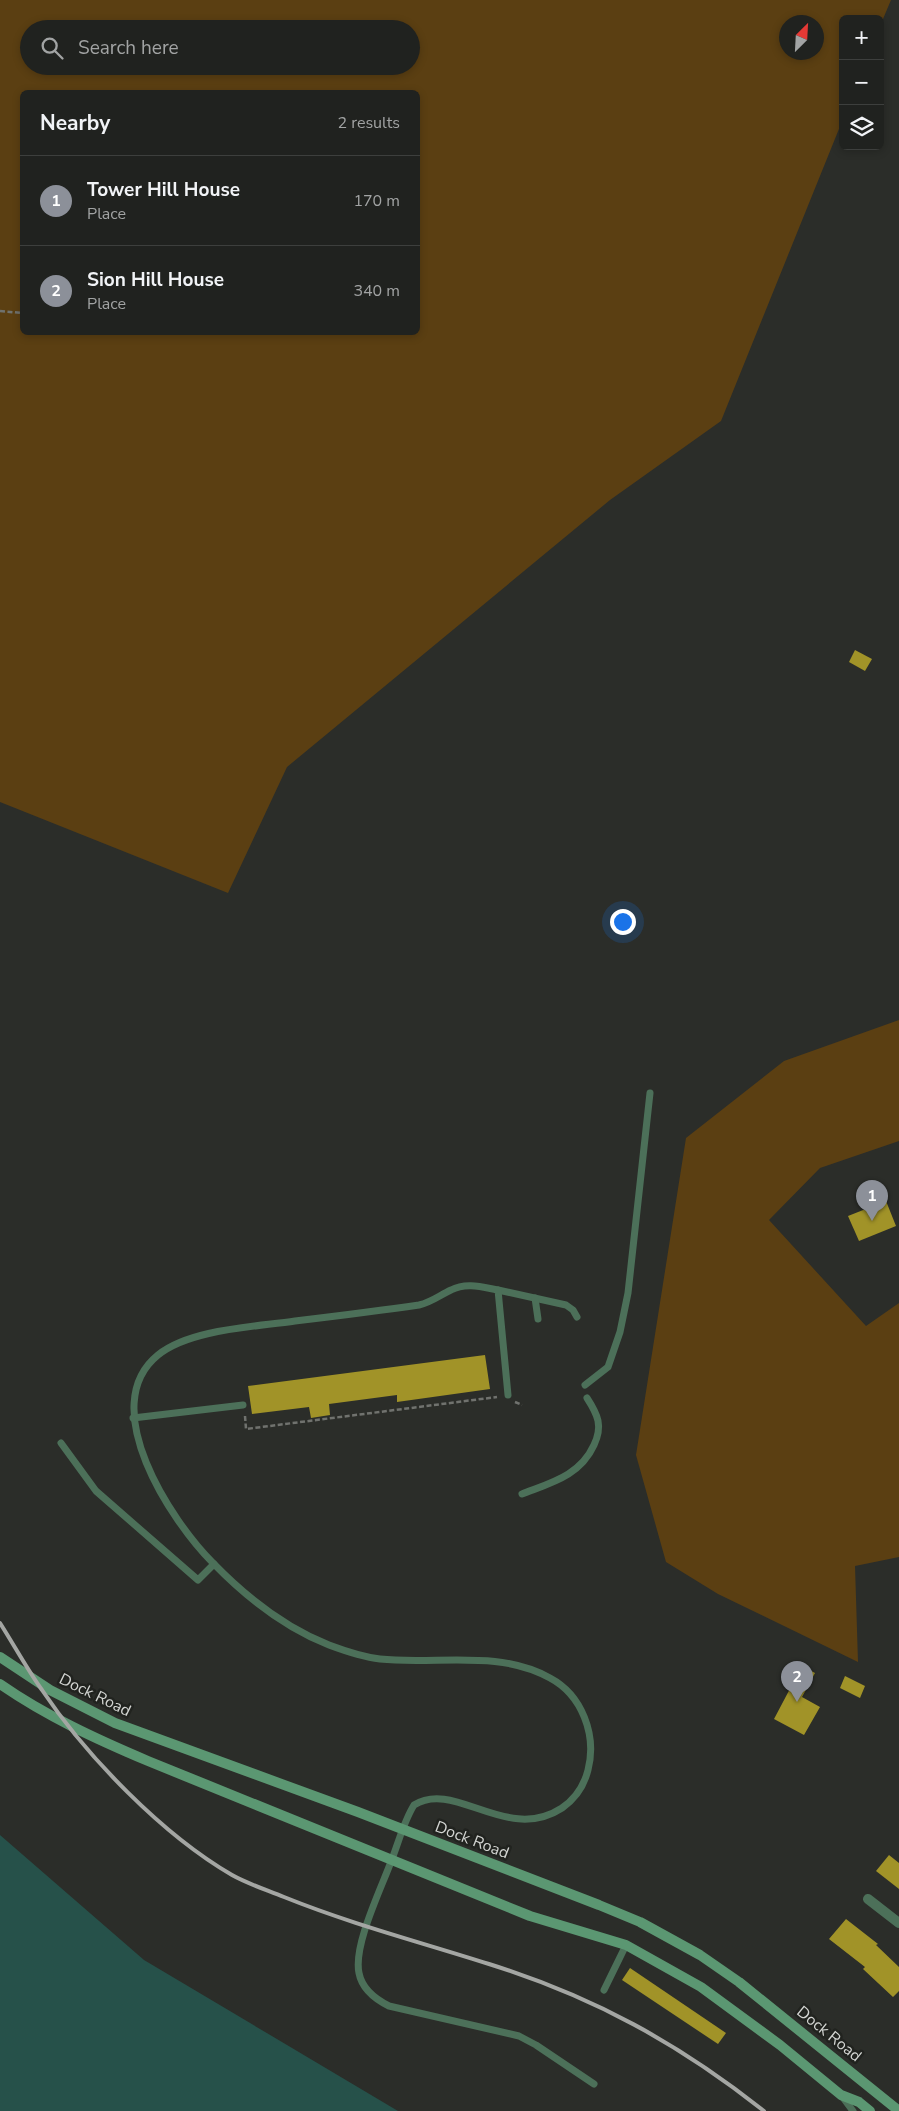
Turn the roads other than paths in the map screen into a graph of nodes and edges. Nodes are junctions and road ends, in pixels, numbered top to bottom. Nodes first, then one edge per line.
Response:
1 (650, 1093) dead end
2 (498, 1290) junction
3 (535, 1298) junction
4 (577, 1317) dead end
5 (538, 1319) dead end
6 (585, 1385) dead end
7 (508, 1395) road end
8 (587, 1398) dead end
9 (243, 1404) road end
10 (134, 1418) junction
11 (62, 1443) dead end
12 (522, 1494) dead end
13 (214, 1564) junction
14 (0, 1658) edge
15 (0, 1684) edge
16 (403, 1830) junction
17 (392, 1859) junction
18 (868, 1899) dead end
19 (899, 1923) edge
20 (626, 1945) junction
21 (604, 1990) dead end
22 (594, 2084) dead end
23 (841, 2095) junction
24 (853, 2111) edge
25 (870, 2111) edge
26 (899, 2111) edge

1 - 6 lane
2 - 3 lane
2 - 7 lane
2 - 10 lane
3 - 4 lane
3 - 5 lane
8 - 12 lane
9 - 10 lane
10 - 13 lane
11 - 13 lane
13 - 16 lane
14 - 16 main road, Dock Road
15 - 17 main road
16 - 17 lane
16 - 26 main road, Dock Road
17 - 20 main road
17 - 22 lane
18 - 19 street
20 - 21 lane
20 - 23 main road
23 - 24 lane
23 - 25 main road

